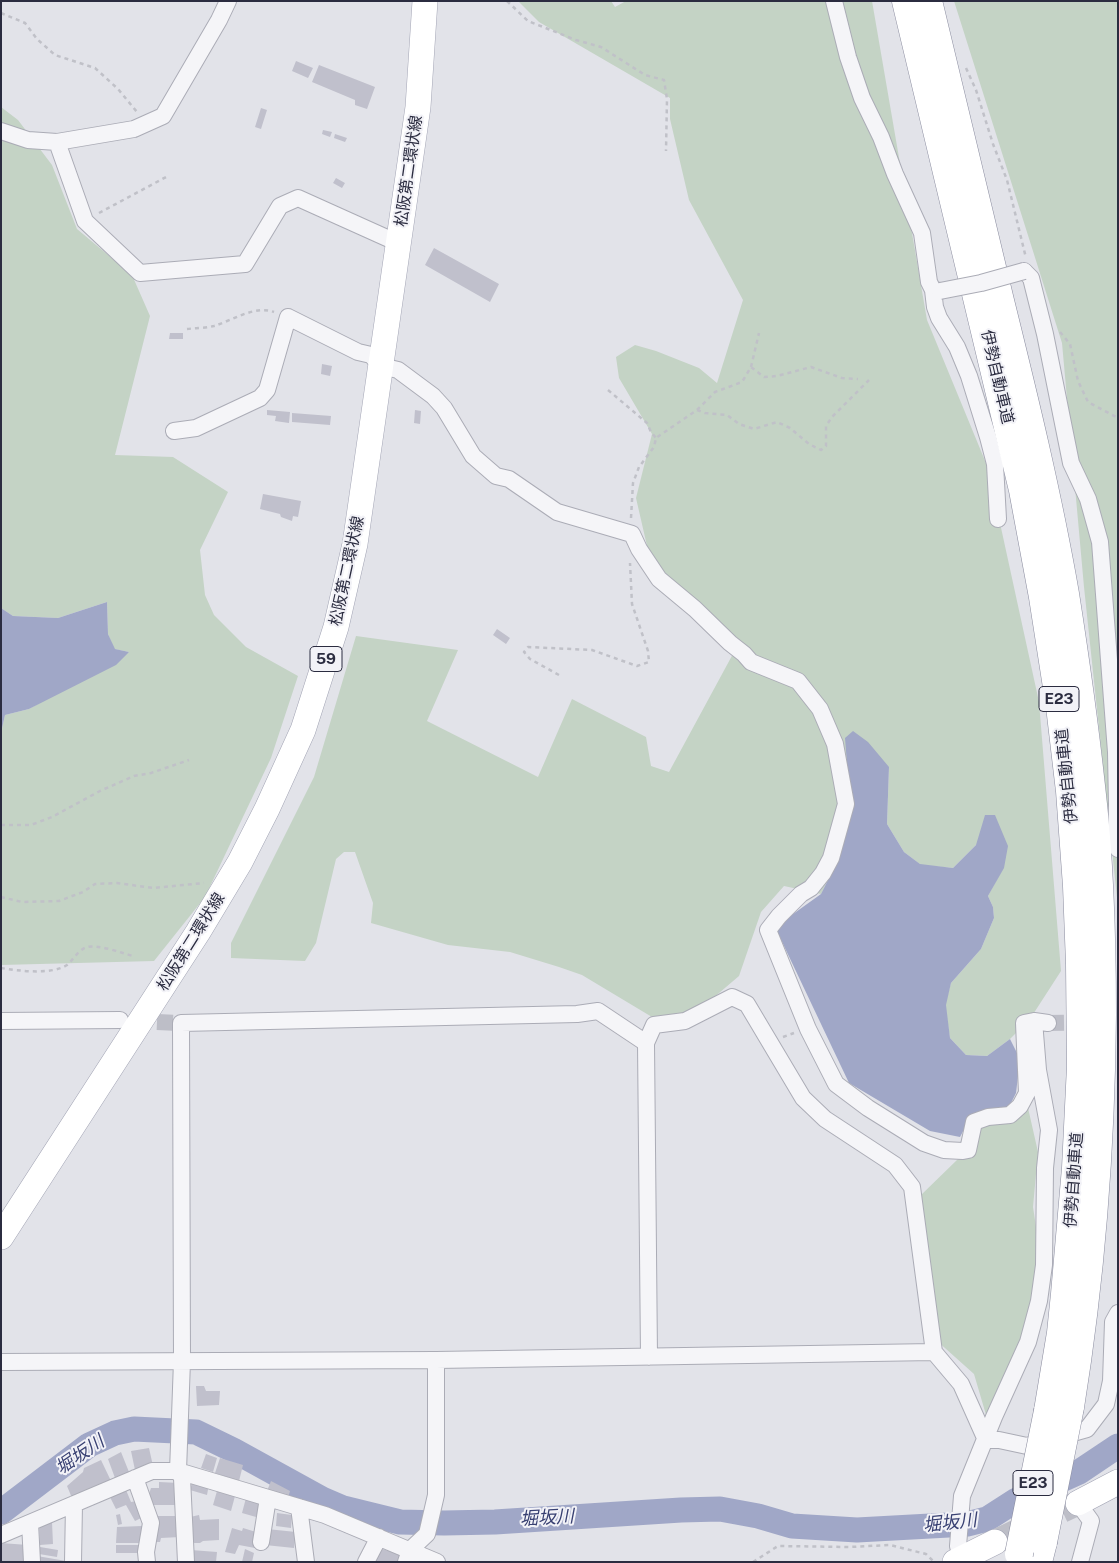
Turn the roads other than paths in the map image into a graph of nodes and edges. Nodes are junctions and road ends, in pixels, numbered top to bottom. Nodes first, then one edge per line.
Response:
1 (228, 1) edge
2 (425, 1) edge
3 (834, 1) edge
4 (906, 1) edge
5 (928, 1) edge
6 (1, 131) edge
7 (57, 142) junction
8 (398, 244) junction
9 (937, 290) junction
10 (381, 366) junction
11 (174, 431) dead end
12 (998, 519) dead end
13 (1118, 848) edge
14 (120, 1020) tunnel mouth
15 (1, 1021) edge
16 (646, 1043) junction
17 (1, 1237) edge
18 (1118, 1314) edge
19 (934, 1352) junction
20 (649, 1357) junction
21 (436, 1360) junction
22 (182, 1361) junction
23 (1, 1362) edge
24 (1059, 1409) junction
25 (986, 1440) junction
26 (178, 1471) junction
27 (135, 1478) junction
28 (1118, 1482) edge
29 (268, 1498) junction
30 (1078, 1503) joint
31 (74, 1504) junction
32 (299, 1507) junction
33 (30, 1523) junction
34 (1, 1535) edge
35 (379, 1537) junction
36 (261, 1542) dead end
37 (995, 1542) tunnel mouth
38 (1029, 1555) edge
39 (408, 1556) edge
40 (960, 1561) edge
41 (32, 1562) edge
42 (74, 1562) edge
43 (146, 1562) edge
44 (186, 1562) edge
45 (306, 1562) edge
46 (366, 1562) edge
47 (437, 1562) edge
48 (1080, 1562) edge

1 - 7 street
2 - 8 main road, 松阪第二環状線 / 59
3 - 9 street
4 - 24 highway, 伊勢自動車道 / E23
5 - 24 highway, 伊勢自動車道 / E23
6 - 7 street
7 - 8 street
8 - 10 main road, 松阪第二環状線 / 59
9 - 12 street
9 - 13 street, bridge
10 - 11 street
10 - 17 main road, 松阪第二環状線 / 59
10 - 25 street
14 - 15 street
16 - 19 street
16 - 20 street
16 - 22 street
18 - 25 street
19 - 20 street
19 - 25 street
20 - 21 street
21 - 22 street
21 - 39 street
22 - 23 street
22 - 26 street
24 - 38 highway, 伊勢自動車道 / E23, bridge
25 - 40 street
26 - 27 street
26 - 29 street
26 - 44 street
27 - 31 street
27 - 43 street
28 - 30 main road
29 - 32 street
29 - 36 street
30 - 48 street
31 - 33 street
31 - 42 street
32 - 35 street
32 - 45 street
33 - 34 street
33 - 41 street
35 - 39 street
35 - 46 street
37 - 40 main road
39 - 47 street

